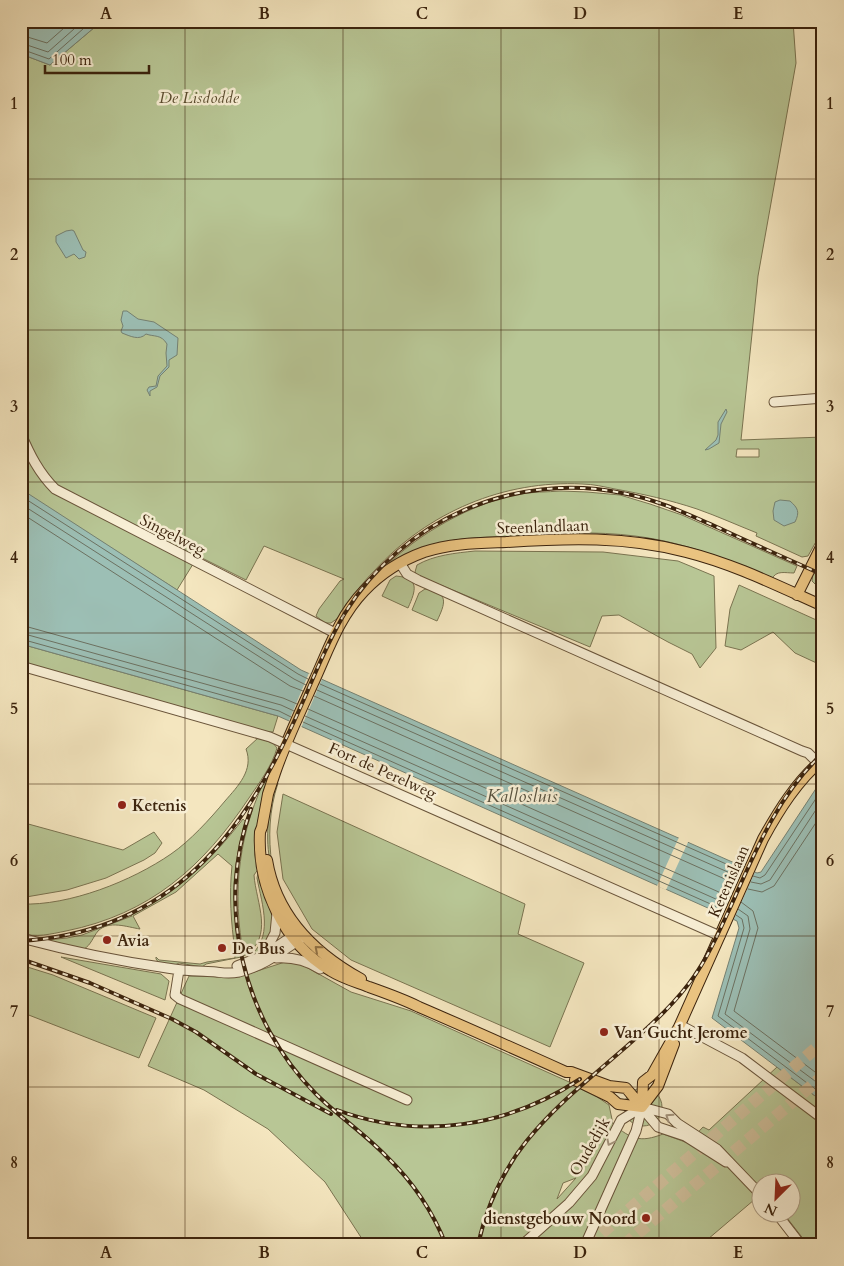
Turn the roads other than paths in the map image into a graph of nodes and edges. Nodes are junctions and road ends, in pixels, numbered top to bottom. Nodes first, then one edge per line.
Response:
1 (823, 126) edge
2 (823, 169) edge
3 (823, 398) edge
4 (774, 402) dead end
5 (21, 434) edge
6 (823, 543) edge
7 (400, 563) junction
8 (798, 595) junction
9 (823, 606) edge
10 (335, 634) junction
11 (21, 666) edge
12 (286, 743) junction
13 (821, 761) edge
14 (262, 827) junction
15 (277, 913) junction
16 (298, 936) junction
17 (720, 936) junction
18 (21, 938) edge
19 (263, 956) junction
20 (276, 958) junction
21 (179, 970) junction
22 (218, 972) junction
23 (344, 978) junction
24 (388, 994) junction
25 (679, 1026) junction
26 (566, 1072) junction
27 (407, 1100) dead end
28 (642, 1108) junction
29 (823, 1119) edge
30 (734, 1168) junction
31 (752, 1186) edge
32 (785, 1224) edge
33 (522, 1245) edge
34 (586, 1245) edge
35 (801, 1245) edge

1 - 2 street
3 - 4 street
5 - 10 street, Singelweg
6 - 8 main road
7 - 8 main road, Steenlandlaan
7 - 10 main road, Steenlandlaan
7 - 13 street
8 - 9 main road, Steenlandlaan
10 - 12 main road, Steenlandlaan
11 - 12 street, Fort de Perelweg
12 - 14 main road
12 - 17 street, Fort de Perelweg
13 - 17 main road, Ketenislaan
14 - 15 main road
14 - 16 main road
15 - 16 main road
15 - 19 street
16 - 19 street
16 - 20 street
16 - 23 main road
24 -> 16 main road
17 - 25 main road, Ketenislaan
18 - 21 street
19 - 22 street
20 - 22 street
20 - 23 street
21 - 22 street
21 - 27 street
23 - 24 main road
24 - 26 main road
25 - 28 main road, Ketenislaan
25 - 29 street
26 - 28 main road
26 - 28 main road
28 - 30 street
30 -> 28 street
28 -> 33 street, Oudedijk
28 - 34 street
30 - 31 street
32 - 35 street

